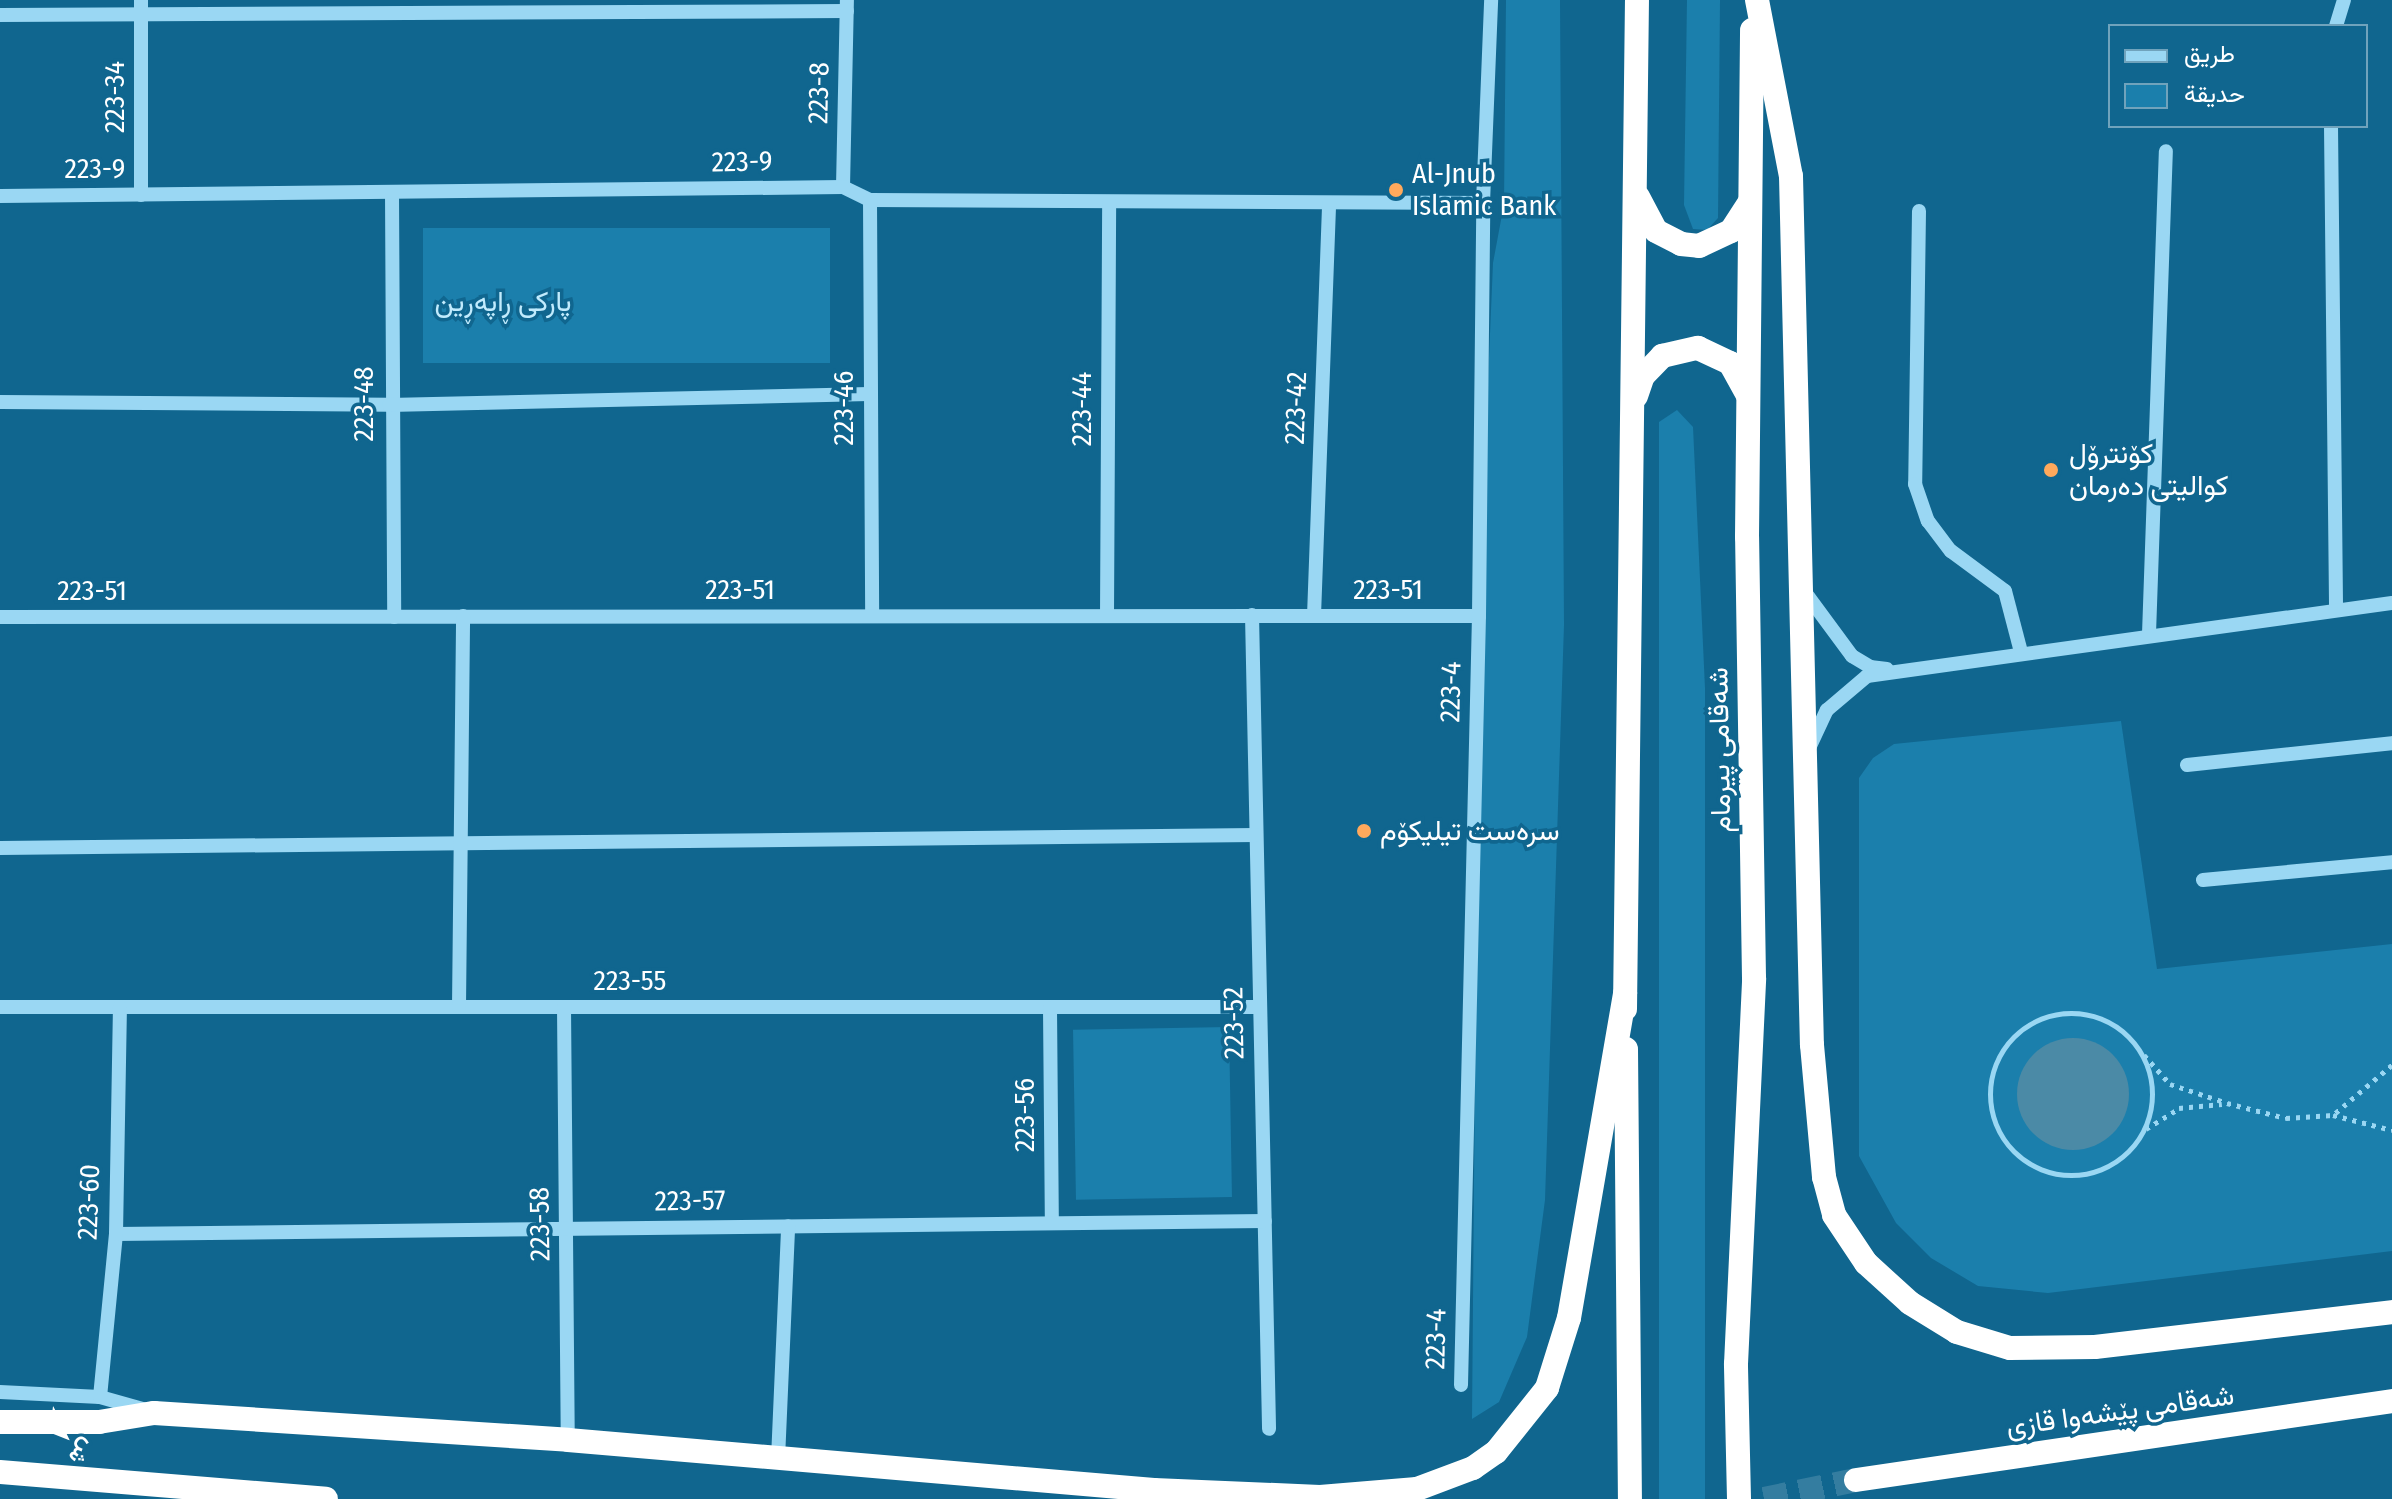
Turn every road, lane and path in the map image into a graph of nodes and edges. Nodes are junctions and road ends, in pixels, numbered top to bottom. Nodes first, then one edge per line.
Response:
1 (141, 0) edge
2 (1491, 0) edge
3 (1637, 0) edge
4 (1754, 0) edge
5 (2344, 0) edge
6 (575, 6) edge
7 (847, 6) edge
8 (362, 7) edge
9 (0, 15) edge
10 (141, 16) junction
11 (2337, 24) edge
12 (2331, 128) edge
13 (2166, 151) dead end
14 (843, 187) junction
15 (1636, 191) junction
16 (392, 192) junction
17 (141, 195) junction
18 (0, 196) edge
19 (1751, 196) junction
20 (870, 200) junction
21 (1109, 202) junction
22 (1329, 203) junction
23 (1483, 203) junction
24 (1919, 211) dead end
25 (869, 394) junction
26 (0, 402) edge
27 (389, 405) junction
28 (1634, 407) junction
29 (1750, 409) junction
30 (1799, 574) junction
31 (2392, 603) edge
32 (2336, 609) junction
33 (1252, 615) junction
34 (463, 616) junction
35 (872, 616) junction
36 (1107, 616) junction
37 (1314, 616) junction
38 (1479, 616) junction
39 (0, 617) edge
40 (394, 617) junction
41 (2149, 634) junction
42 (2021, 652) junction
43 (1896, 670) junction
44 (2392, 743) edge
45 (1806, 764) junction
46 (2187, 765) dead end
47 (1256, 835) junction
48 (460, 843) junction
49 (0, 848) edge
50 (2392, 862) edge
51 (2203, 880) dead end
52 (1625, 993) junction
53 (0, 1007) edge
54 (120, 1007) junction
55 (459, 1007) junction
56 (564, 1007) junction
57 (1260, 1007) junction
58 (1050, 1008) junction
59 (2139, 1048) junction
60 (2392, 1065) edge
61 (2227, 1103) junction
62 (2333, 1115) junction
63 (2392, 1130) edge
64 (2143, 1131) junction
65 (1265, 1221) junction
66 (1052, 1223) junction
67 (788, 1226) junction
68 (566, 1229) junction
69 (116, 1234) junction
70 (2392, 1312) edge
71 (1461, 1385) dead end
72 (0, 1392) edge
73 (100, 1397) junction
74 (2392, 1401) edge
75 (154, 1413) junction
76 (0, 1422) edge
77 (1269, 1429) dead end
78 (568, 1440) junction
79 (778, 1459) junction
80 (0, 1472) edge
81 (1856, 1480) tunnel mouth
82 (326, 1499) edge
83 (1630, 1499) edge
84 (1739, 1499) edge

1 - 10 street, 223-34
2 - 23 street, 223-4
3 - 15 highway
4 - 19 highway, شەقامی پیرمام
4 - 30 highway
5 - 11 street
6 - 7 street
6 - 8 street
7 - 14 street, 223-8
8 - 10 street
9 - 10 street
10 - 17 street, 223-34
12 - 32 street
13 - 41 street
14 - 16 street, 223-9
14 - 20 street, 223-9
15 - 19 highway
15 - 28 highway
16 - 17 street, 223-9
16 - 27 street, 223-48
17 - 18 street, 223-9
19 - 29 highway, شەقامی پیرمام
20 - 21 street, 223-9
20 - 25 street, 223-46
21 - 22 street, 223-9
21 - 36 street, 223-44
22 - 23 street, 223-9
22 - 37 street, 223-42
23 - 38 street, 223-4
24 - 42 street
25 - 27 street
25 - 35 street, 223-46
26 - 27 street
27 - 40 street, 223-48
28 - 29 highway
28 - 52 highway
29 - 84 highway, شەقامی پیرمام
30 - 43 street
30 - 45 highway
31 - 32 street
32 - 41 street
33 - 36 street, 223-51
33 - 37 street, 223-51
33 - 47 street, 223-52
34 - 35 street, 223-51
34 - 40 street, 223-51
34 - 48 street
35 - 36 street, 223-51
37 - 38 street, 223-51
38 - 71 street, 223-4
39 - 40 street, 223-51
41 - 42 street
42 - 43 street
43 - 45 street
44 - 46 street
45 - 70 highway
47 - 48 street
47 - 57 street, 223-52
48 - 49 street
48 - 55 street
50 - 51 street
52 - 79 highway
52 - 83 highway
53 - 54 street, 223-55
54 - 55 street, 223-55
54 - 69 street, 223-60
55 - 56 street, 223-55
56 - 58 street, 223-55
56 - 68 street, 223-58
57 - 58 street, 223-55
57 - 65 street, 223-52
58 - 66 street, 223-56
59 - 61 path
59 - 64 path
59 - 64 path
60 - 62 path
61 - 62 path
61 - 64 path
62 - 63 path
65 - 66 street, 223-57
65 - 77 street, 223-52
66 - 67 street, 223-57
67 - 68 street, 223-57
67 - 79 street
68 - 69 street, 223-57
68 - 78 street, 223-58
69 - 73 street, 223-60
72 - 73 street
73 - 75 street
74 - 81 highway, شەقامی پێشەوا قازی
75 - 76 highway
75 - 78 highway
78 - 79 highway
80 - 82 highway

